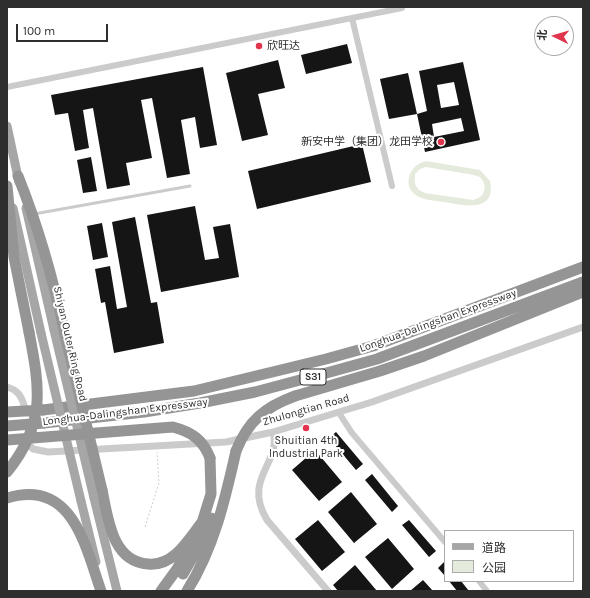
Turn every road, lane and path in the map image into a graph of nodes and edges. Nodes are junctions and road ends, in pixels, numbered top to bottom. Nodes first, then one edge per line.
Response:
1 (402, 8) edge
2 (352, 18) junction
3 (7, 87) edge
4 (7, 126) edge
5 (18, 176) junction
6 (7, 180) edge
7 (7, 186) edge
8 (190, 186) dead end
9 (392, 186) dead end
10 (33, 214) junction
11 (9, 232) edge
12 (583, 267) edge
13 (583, 282) edge
14 (577, 291) edge
15 (583, 327) edge
16 (59, 330) junction
17 (7, 387) edge
18 (24, 405) dead end
19 (7, 412) edge
20 (339, 413) junction
21 (7, 426) edge
22 (273, 432) junction
23 (7, 440) edge
24 (26, 442) dead end
25 (156, 446) junction
26 (7, 472) edge
27 (230, 480) junction
28 (98, 494) junction
29 (7, 498) edge
30 (203, 521) junction
31 (145, 527) dead end
32 (444, 541) edge
33 (480, 582) edge
34 (102, 591) edge
35 (117, 591) edge
36 (161, 591) edge
37 (170, 591) edge
38 (187, 591) edge
39 (328, 591) edge
40 (487, 591) edge

1 - 2 street
2 - 3 street
2 - 9 street
4 - 5 main road, Shiyan Outer Ring Road
5 - 10 highway
5 - 16 main road, Shiyan Outer Ring Road
6 - 34 main road, bridge
7 - 11 highway
8 - 10 lane
10 - 16 highway
11 - 26 highway, bridge
12 - 19 highway, Longhua-Dalingshan Expressway / S31, bridge
13 - 14 highway, Longhua-Dalingshan Expressway / S31
14 - 21 highway, Longhua-Dalingshan Expressway / S31, bridge
14 - 27 highway, bridge
15 - 20 street, Zhulongtian Road
16 - 28 highway, bridge
17 - 18 street
20 - 22 street, Zhulongtian Road
20 - 32 street
22 - 25 street, Zhulongtian Road
22 - 39 street
23 - 30 highway, bridge
24 - 25 street, Zhulongtian Road
25 - 31 path
27 - 37 highway
27 - 38 highway
28 - 30 highway
28 - 35 main road
29 - 34 highway
30 - 36 highway
33 - 40 street

